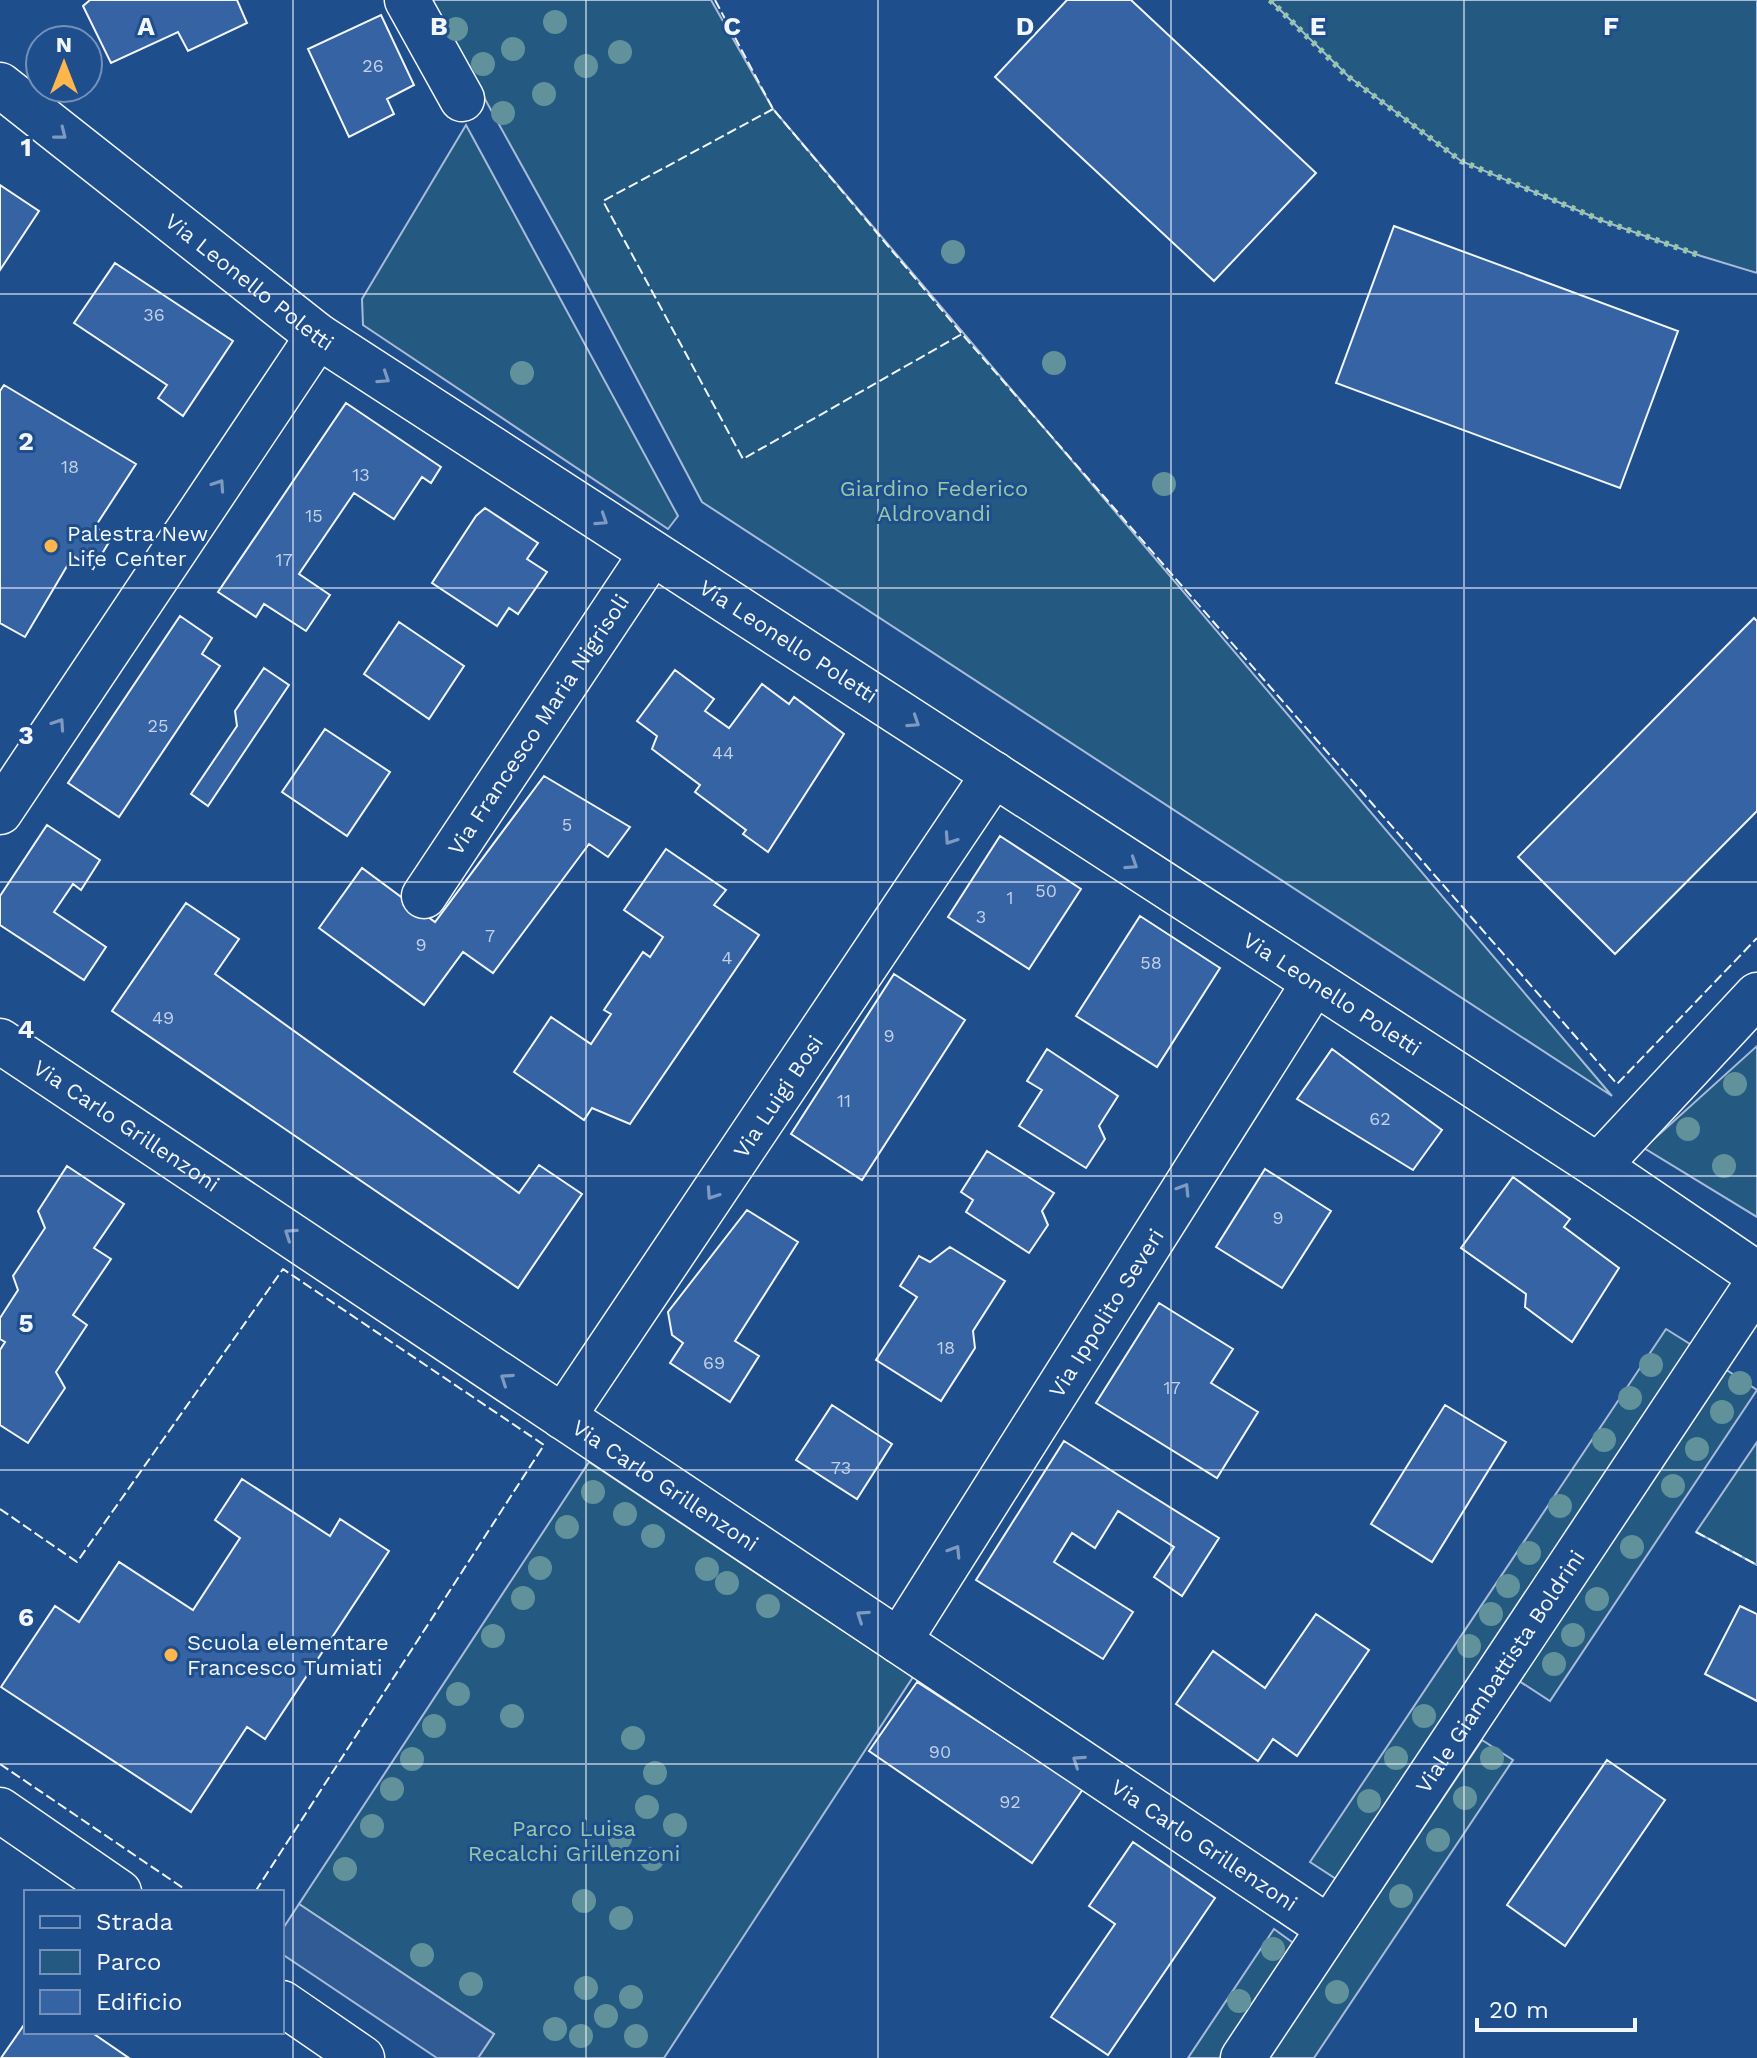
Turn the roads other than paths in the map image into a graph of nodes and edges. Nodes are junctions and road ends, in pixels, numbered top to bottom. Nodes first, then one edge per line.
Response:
1 (407, 0) edge
2 (0, 85) edge
3 (462, 99) dead end
4 (318, 336) junction
5 (652, 553) junction
6 (994, 774) junction
7 (0, 812) edge
8 (424, 896) dead end
9 (1314, 983) junction
10 (1757, 995) edge
11 (0, 1041) edge
12 (1598, 1166) junction
13 (1757, 1274) edge
14 (1757, 1284) edge
15 (563, 1417) junction
16 (899, 1641) junction
17 (0, 1810) edge
18 (116, 1890) edge
19 (1329, 1928) junction
20 (284, 2004) edge
21 (362, 2058) edge
22 (1243, 2058) edge

1 - 3 street
2 -> 4 street, Via Leonello Poletti
4 -> 5 street, Via Leonello Poletti
7 -> 4 street
5 -> 6 street, Via Leonello Poletti
5 - 8 street, Via Francesco Maria Nigrisoli
6 -> 9 street, Via Leonello Poletti
6 -> 15 street, Via Luigi Bosi
9 - 12 street, Via Leonello Poletti
16 -> 9 street, Via Ippolito Severi
10 - 12 street
15 -> 11 street, Via Carlo Grillenzoni
12 - 13 street, Via Leonello Poletti
14 - 19 street, Viale Giambattista Boldrini
16 -> 15 street, Via Carlo Grillenzoni
19 -> 16 street, Via Carlo Grillenzoni
17 - 18 street
19 - 22 street, Viale Giambattista Boldrini
20 - 21 street

